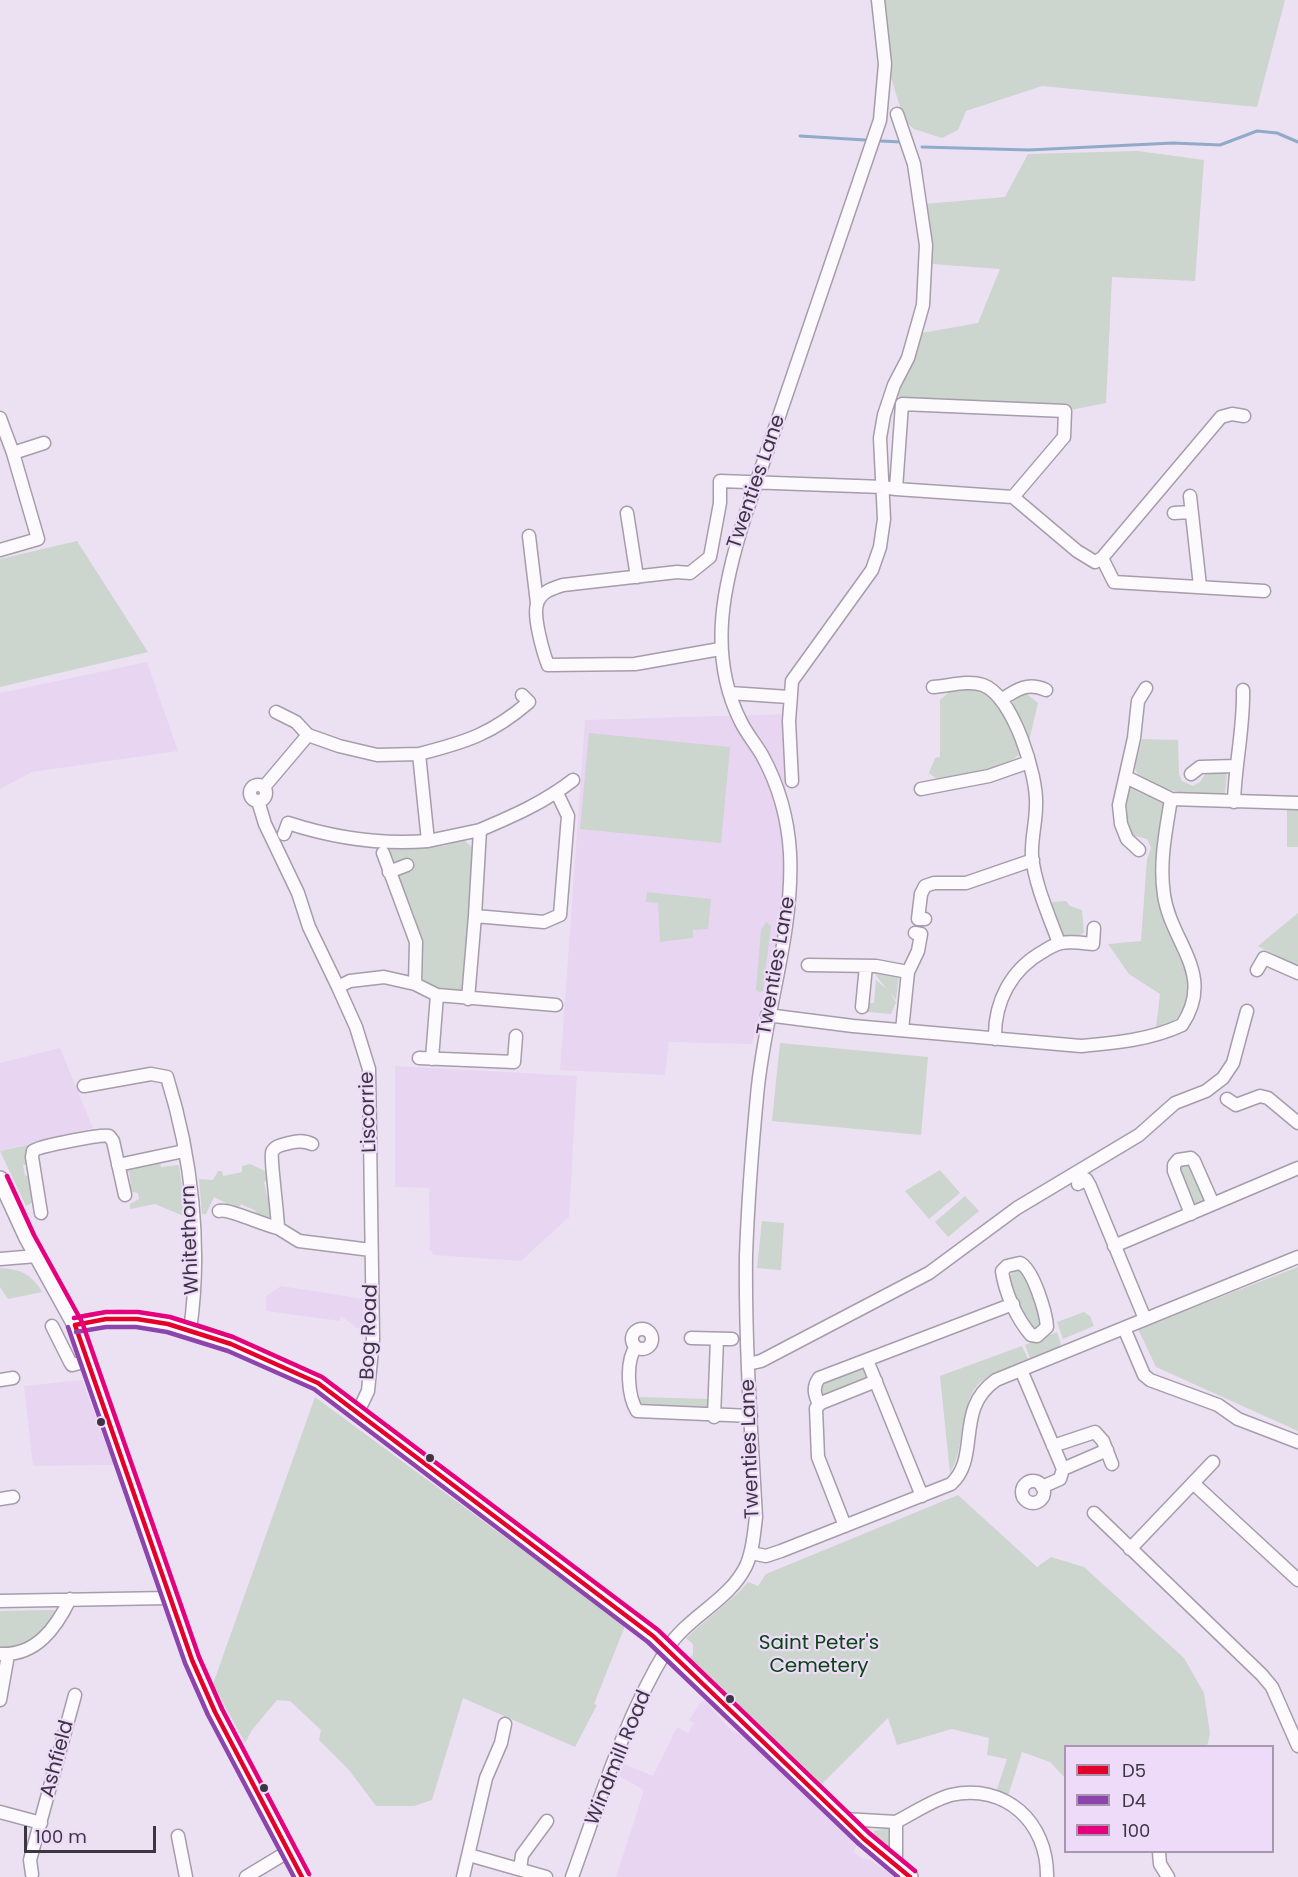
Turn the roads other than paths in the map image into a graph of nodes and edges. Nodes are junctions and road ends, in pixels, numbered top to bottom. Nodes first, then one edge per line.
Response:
1 (878, 0) edge
2 (897, 114) dead end
3 (1244, 416) dead end
4 (0, 418) edge
5 (44, 443) dead end
6 (14, 453) junction
7 (757, 483) junction
8 (883, 487) junction
9 (896, 489) junction
10 (1190, 496) dead end
11 (1013, 497) junction
12 (1191, 512) junction
13 (627, 513) dead end
14 (1174, 513) dead end
15 (530, 536) dead end
16 (0, 550) edge
17 (1102, 558) junction
18 (637, 577) junction
19 (1200, 586) junction
20 (1264, 591) dead end
21 (537, 603) junction
22 (720, 649) junction
23 (933, 687) dead end
24 (1146, 688) dead end
25 (1046, 690) dead end
26 (1243, 690) dead end
27 (730, 693) junction
28 (522, 695) dead end
29 (789, 697) junction
30 (1001, 700) junction
31 (276, 712) dead end
32 (308, 735) junction
33 (419, 754) junction
34 (1029, 762) junction
35 (1236, 766) junction
36 (1191, 774) dead end
37 (1126, 777) junction
38 (573, 780) dead end
39 (792, 781) dead end
40 (921, 789) dead end
41 (557, 793) junction
42 (1171, 799) junction
43 (1234, 802) junction
44 (1298, 803) edge
45 (480, 830) junction
46 (284, 834) dead end
47 (428, 841) junction
48 (1139, 850) dead end
49 (383, 853) dead end
50 (1033, 860) junction
51 (407, 865) dead end
52 (389, 872) junction
53 (475, 916) junction
54 (925, 919) dead end
55 (1094, 928) dead end
56 (915, 933) dead end
57 (1059, 943) junction
58 (808, 965) dead end
59 (826, 966) junction
60 (866, 966) junction
61 (1257, 970) dead end
62 (908, 972) junction
63 (1298, 973) edge
64 (826, 979) dead end
65 (415, 984) junction
66 (338, 987) junction
67 (437, 995) junction
68 (468, 999) junction
69 (556, 1005) dead end
70 (862, 1007) dead end
71 (1247, 1011) dead end
72 (767, 1015) junction
73 (902, 1030) junction
74 (516, 1036) dead end
75 (995, 1039) junction
76 (419, 1058) dead end
77 (432, 1059) junction
78 (84, 1086) dead end
79 (1227, 1099) dead end
80 (1298, 1123) edge
81 (312, 1144) dead end
82 (184, 1151) junction
83 (118, 1165) junction
84 (1298, 1168) edge
85 (0, 1179) edge
86 (1078, 1184) dead end
87 (125, 1195) dead end
88 (1213, 1204) junction
89 (219, 1211) dead end
90 (40, 1213) dead end
91 (1191, 1214) junction
92 (278, 1228) junction
93 (1114, 1246) junction
94 (371, 1250) junction
95 (37, 1256) junction
96 (1298, 1257) edge
97 (0, 1259) edge
98 (1013, 1304) junction
99 (1145, 1320) junction
100 (75, 1325) junction
101 (52, 1326) dead end
102 (1124, 1328) junction
103 (190, 1330) junction
104 (691, 1338) dead end
105 (732, 1339) dead end
106 (717, 1340) junction
107 (636, 1347) dead end
108 (867, 1360) junction
109 (88, 1361) junction
110 (748, 1364) junction
111 (1021, 1370) junction
112 (13, 1378) dead end
113 (0, 1380) edge
114 (876, 1381) junction
115 (819, 1405) junction
116 (358, 1412) junction
117 (751, 1416) junction
118 (714, 1417) junction
119 (1298, 1442) edge
120 (1053, 1446) junction
121 (1107, 1450) junction
122 (1213, 1462) dead end
123 (1112, 1464) dead end
124 (1063, 1469) junction
125 (1194, 1483) junction
126 (1042, 1486) dead end
127 (922, 1496) junction
128 (1094, 1513) dead end
129 (845, 1526) junction
130 (1130, 1550) junction
131 (751, 1553) junction
132 (1298, 1580) edge
133 (168, 1598) junction
134 (70, 1599) junction
135 (0, 1601) edge
136 (667, 1649) junction
137 (4, 1654) edge
138 (75, 1695) dead end
139 (0, 1700) edge
140 (505, 1724) dead end
141 (1298, 1746) edge
142 (0, 1812) edge
143 (844, 1819) junction
144 (547, 1821) dead end
145 (896, 1822) junction
146 (41, 1823) junction
147 (178, 1836) dead end
148 (289, 1851) junction
149 (1159, 1853) edge
150 (469, 1855) junction
151 (896, 1868) junction
152 (520, 1869) junction
153 (32, 1874) dead end
154 (186, 1877) edge
155 (246, 1877) edge
156 (302, 1877) edge
157 (462, 1877) edge
158 (546, 1877) edge
159 (572, 1877) edge
160 (910, 1877) edge
161 (1047, 1877) edge
162 (1168, 1877) edge

1 - 7 street, Twenties Lane
2 - 8 street
3 - 17 street
4 - 6 street
5 - 6 street
6 - 16 street
7 - 8 street
7 - 18 street
7 - 22 street, Twenties Lane
8 - 9 street
8 - 29 street
9 - 11 street
9 - 11 street
10 - 12 street
11 - 17 street
12 - 14 street
12 - 19 street
13 - 18 street
15 - 21 street
17 - 19 street
18 - 21 street
19 - 20 street
21 - 22 street
22 - 27 street, Twenties Lane
23 - 30 street
24 - 37 street
25 - 30 street
26 - 35 street
27 - 29 street
27 - 72 street, Twenties Lane
28 - 33 street
29 - 39 street
30 - 34 street
31 - 32 street
32 - 33 street
32 - 66 street, Liscorrie
33 - 47 street
34 - 40 street
34 - 50 street
35 - 36 street
35 - 43 street
37 - 42 street
37 - 48 street
38 - 41 street
41 - 45 street
41 - 53 street
42 - 43 street
42 - 75 street
43 - 44 street
45 - 47 street
45 - 53 street
46 - 47 street
49 - 52 street
50 - 54 street
50 - 57 street
51 - 52 street
52 - 65 street
53 - 68 street
55 - 57 street
56 - 62 street
57 - 75 street
58 - 59 street
59 - 60 street
59 - 64 street
60 - 62 street
60 - 70 street
61 - 63 street
62 - 73 street
65 - 66 street
65 - 67 street
66 - 94 street, Liscorrie
67 - 68 street
67 - 77 street
68 - 69 street
71 - 110 street
72 - 73 street
72 - 110 street, Twenties Lane
73 - 75 street
74 - 77 street
76 - 77 street
78 - 82 street, Whitethorn
79 - 80 street
81 - 92 street
82 - 83 street
82 - 103 street, Whitethorn
83 - 87 street
83 - 90 street
84 - 88 street
85 - 95 main road
86 - 93 street
88 - 91 street
88 - 91 street
89 - 92 street
91 - 93 street
92 - 94 street
93 - 99 street
94 - 116 street, Bog Road
95 - 97 street
95 - 100 main road
96 - 99 street
98 - 98 street
98 - 108 street
99 - 102 street
100 - 103 main road
100 - 109 main road
101 - 109 street
102 - 111 street
102 - 119 street
103 - 116 main road
104 - 106 street
105 - 106 street
106 - 118 street
107 - 118 street
108 - 114 street
108 - 115 street
109 - 133 main road
110 - 117 street, Twenties Lane
111 - 120 street
111 - 127 street
112 - 113 street
114 - 115 street
114 - 127 street
115 - 129 street
116 - 136 main road
117 - 118 street
117 - 131 street, Twenties Lane
120 - 121 street
120 - 124 street
121 - 123 street
121 - 124 street
122 - 125 street
124 - 126 street
125 - 130 street
125 - 132 street
127 - 129 street
128 - 130 street
129 - 131 street
130 - 141 street
131 - 136 street, Twenties Lane
133 - 134 street
133 - 148 main road
134 - 135 street
134 - 137 street
136 - 143 main road
136 - 159 street, Windmill Road
137 - 139 street
138 - 146 street, Ashfield
140 - 150 street
142 - 146 street, Ashfield
143 - 145 street
143 - 151 main road
144 - 152 street
145 - 151 street
145 - 161 street
146 - 153 street, Ashfield
147 - 154 street
148 - 155 street
148 - 156 main road
149 - 162 street
150 - 152 street
150 - 157 street
151 - 160 main road
152 - 158 street

